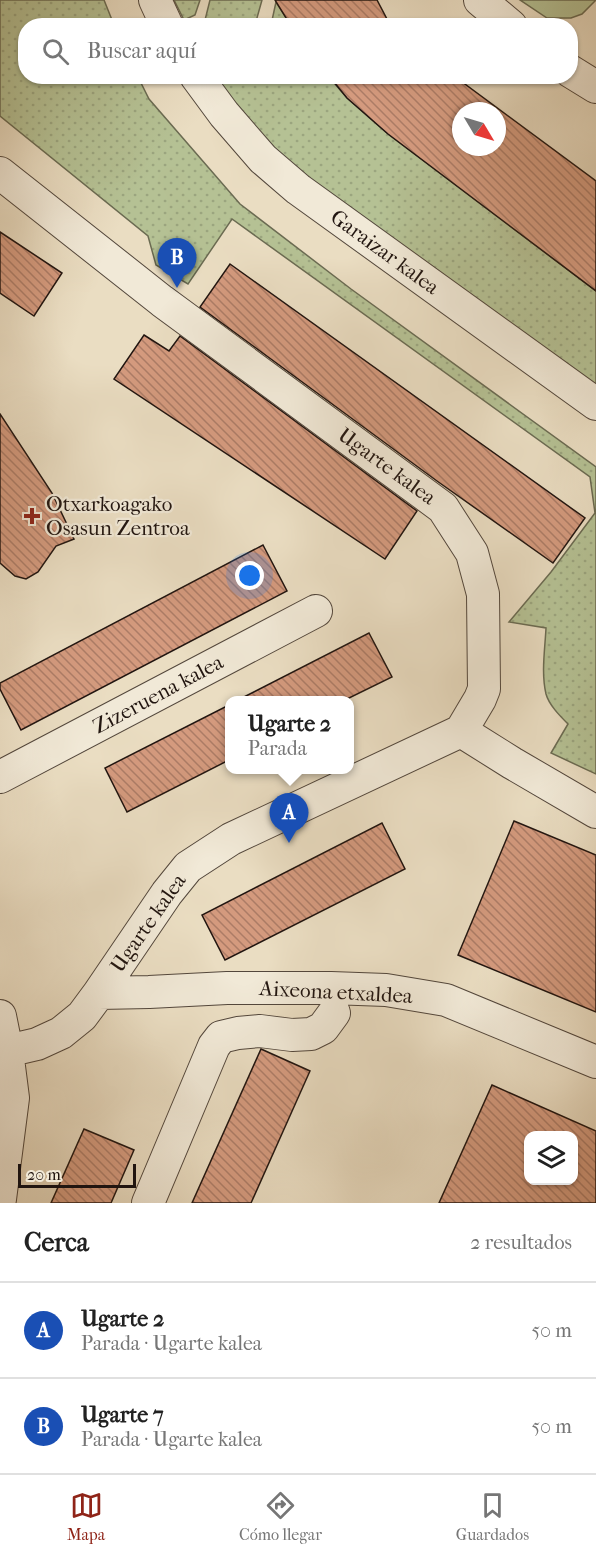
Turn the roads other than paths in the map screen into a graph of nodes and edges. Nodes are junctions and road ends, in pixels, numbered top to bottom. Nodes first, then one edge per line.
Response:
1 (155, 0) edge
2 (480, 0) edge
3 (163, 18) edge
4 (501, 18) edge
5 (578, 76) edge
6 (202, 84) edge
7 (596, 87) edge
8 (0, 172) edge
9 (596, 404) edge
10 (316, 611) dead end
11 (461, 731) junction
12 (0, 777) edge
13 (596, 812) edge
14 (99, 993) junction
15 (334, 1013) dead end
16 (0, 1016) edge
17 (7, 1051) junction
18 (596, 1062) edge
19 (0, 1199) edge
20 (148, 1203) edge

1 - 3 street
2 - 4 street
5 - 7 street
6 - 9 street, Garaizar kalea
8 - 11 street, Ugarte kalea
10 - 12 street, Zizeruena kalea
11 - 13 street
11 - 14 street, Ugarte kalea
14 - 17 street, Ugarte kalea
14 - 18 street, Aixeona etxaldea
15 - 20 street
16 - 17 street
17 - 19 street

